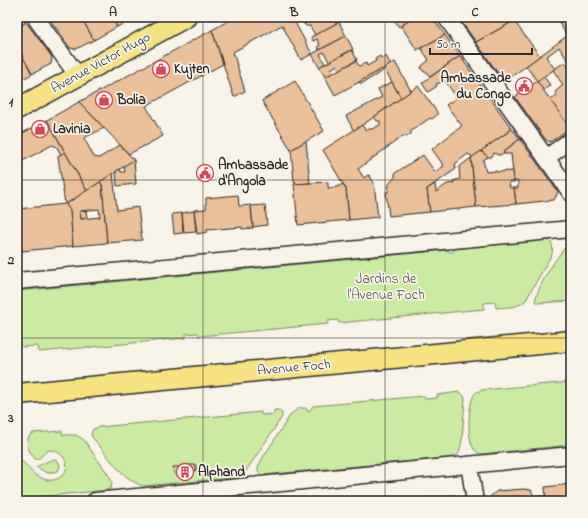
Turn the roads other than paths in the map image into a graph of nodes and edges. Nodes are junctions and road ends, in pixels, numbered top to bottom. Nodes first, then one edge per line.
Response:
1 (186, 17) edge
2 (446, 17) edge
3 (37, 20) dead end
4 (78, 76) junction
5 (17, 109) edge
6 (571, 140) edge
7 (546, 158) junction
8 (571, 193) edge
9 (571, 229) edge
10 (17, 281) edge
11 (571, 341) edge
12 (17, 394) edge
13 (571, 455) edge
14 (469, 465) junction
15 (129, 499) edge
16 (95, 501) edge
17 (475, 501) edge

1 - 4 main road, Avenue Victor Hugo
2 - 7 street
3 - 4 street
4 - 5 main road, Avenue Victor Hugo
6 - 7 street
7 - 8 street
9 - 10 street
11 - 12 main road, Avenue Foch
13 - 14 street
14 - 15 street
14 - 17 street
15 - 16 street

